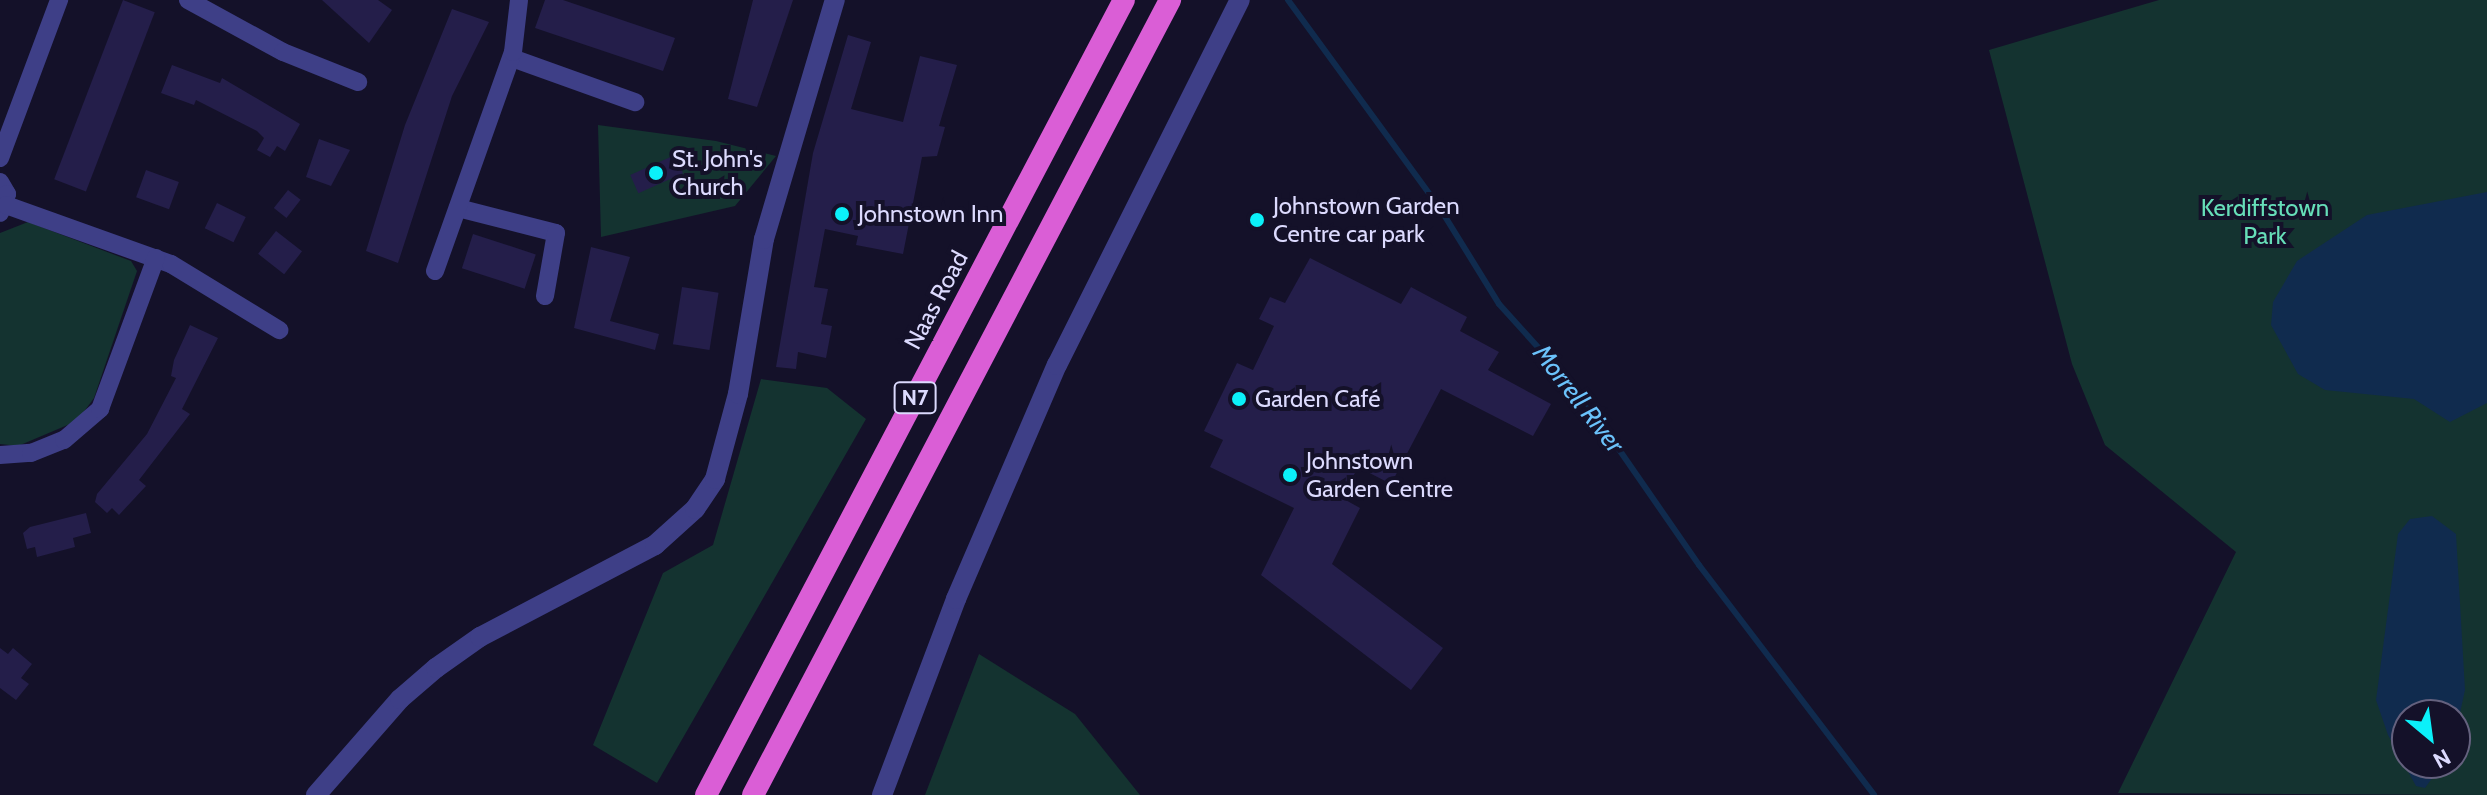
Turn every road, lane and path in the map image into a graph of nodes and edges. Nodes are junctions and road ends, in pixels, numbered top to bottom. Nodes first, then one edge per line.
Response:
1 (59, 0) edge
2 (188, 0) edge
3 (519, 0) edge
4 (835, 0) edge
5 (1124, 0) edge
6 (1170, 0) edge
7 (1240, 0) edge
8 (512, 58) junction
9 (358, 82) dead end
10 (635, 102) dead end
11 (0, 158) edge
12 (0, 182) edge
13 (458, 208) junction
14 (3, 209) edge
15 (156, 258) junction
16 (435, 271) dead end
17 (545, 296) dead end
18 (279, 330) dead end
19 (0, 455) edge
20 (316, 795) edge
21 (706, 795) edge
22 (753, 795) edge
23 (882, 795) edge

1 - 11 street
2 - 9 street
3 - 8 street
4 - 20 street
5 - 21 highway, Naas Road / N7
6 - 22 highway, N7
7 - 23 street
8 - 10 street
8 - 13 street
12 - 14 street
13 - 16 street
13 - 17 street
14 - 15 street
15 - 18 street
15 - 19 street

